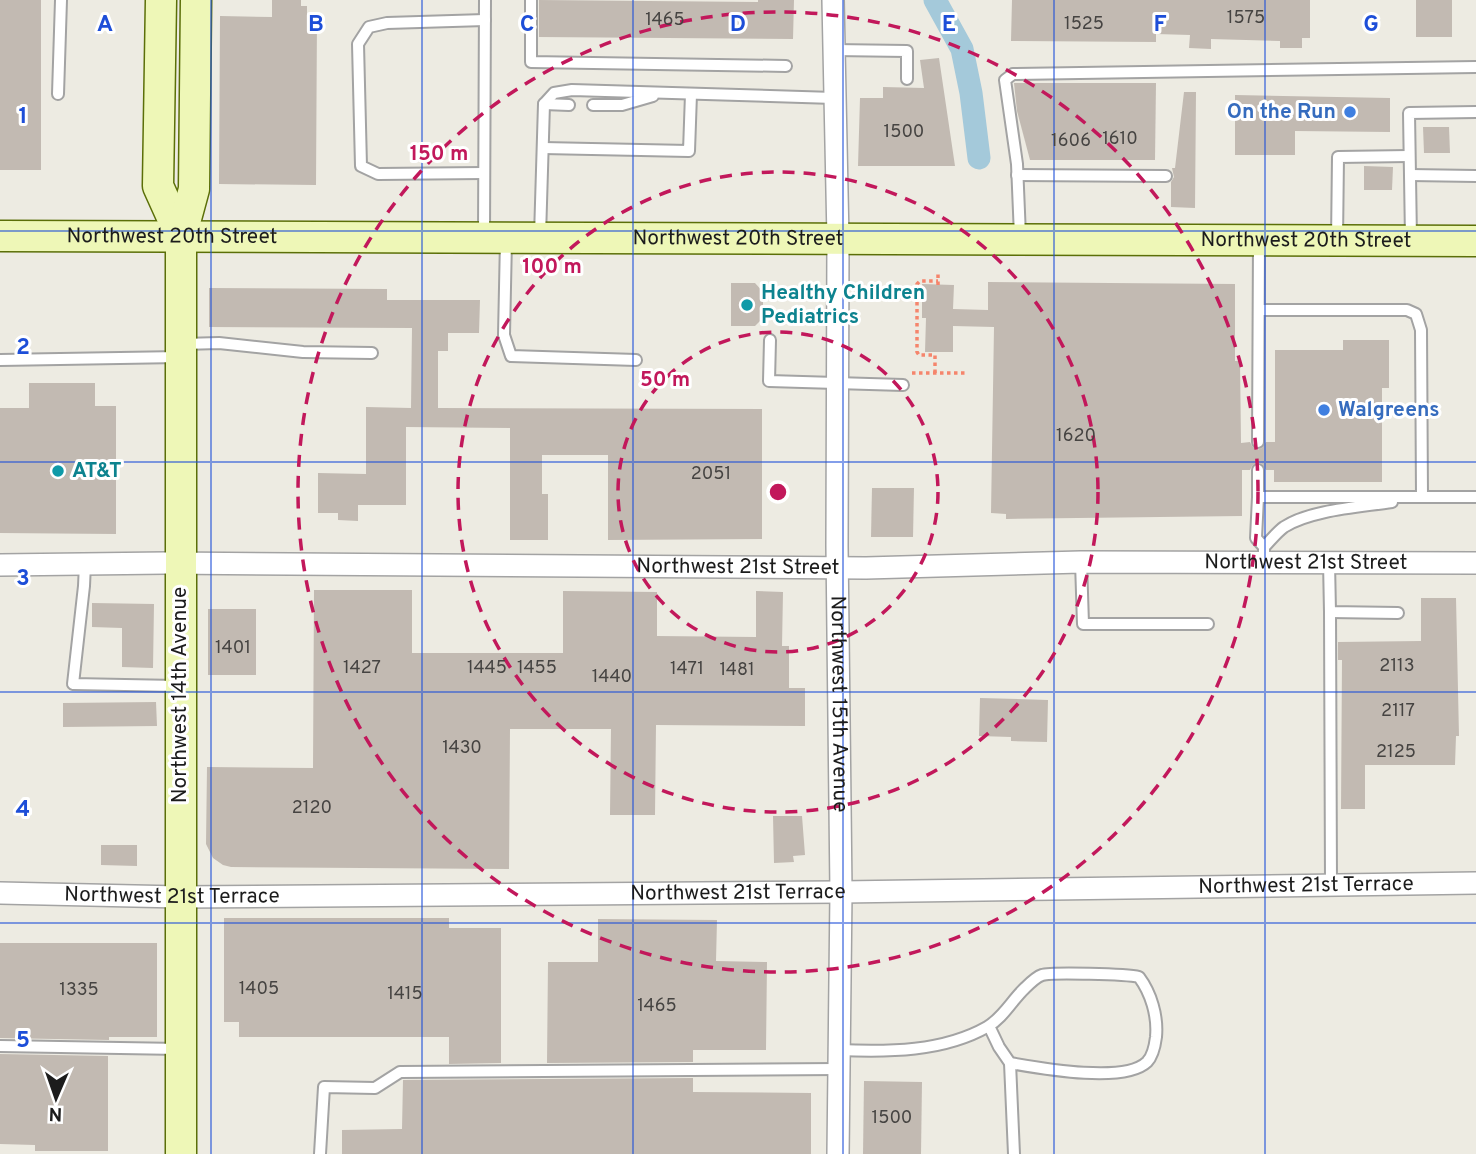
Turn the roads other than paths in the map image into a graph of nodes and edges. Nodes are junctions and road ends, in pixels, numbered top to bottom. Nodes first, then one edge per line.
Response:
1 (61, 0) edge
2 (161, 0) edge
3 (196, 0) edge
4 (485, 0) edge
5 (531, 0) edge
6 (833, 0) edge
7 (485, 20) junction
8 (834, 50) junction
9 (786, 66) dead end
10 (1476, 67) edge
11 (907, 79) dead end
12 (662, 93) junction
13 (58, 94) dead end
14 (691, 94) junction
15 (834, 98) junction
16 (544, 104) junction
17 (569, 105) dead end
18 (593, 105) dead end
19 (1476, 113) edge
20 (542, 148) junction
21 (1409, 156) junction
22 (484, 173) junction
23 (1017, 175) junction
24 (1410, 175) junction
25 (1166, 176) dead end
26 (1476, 176) edge
27 (0, 236) edge
28 (181, 237) junction
29 (495, 238) junction
30 (540, 238) junction
31 (838, 239) junction
32 (1020, 239) junction
33 (1259, 240) junction
34 (1337, 240) junction
35 (1411, 240) junction
36 (1476, 241) edge
37 (1259, 310) junction
38 (770, 340) dead end
39 (182, 350) junction
40 (372, 353) dead end
41 (0, 360) edge
42 (636, 360) dead end
43 (838, 384) junction
44 (902, 385) dead end
45 (1258, 442) dead end
46 (1258, 470) dead end
47 (1258, 497) junction
48 (1422, 497) junction
49 (1476, 497) edge
50 (1264, 554) junction
51 (1080, 562) junction
52 (1329, 562) junction
53 (1476, 563) edge
54 (85, 564) junction
55 (181, 564) junction
56 (0, 565) edge
57 (837, 567) junction
58 (1330, 611) junction
59 (1398, 613) dead end
60 (1208, 624) dead end
61 (180, 686) junction
62 (1476, 883) edge
63 (1331, 885) junction
64 (841, 892) junction
65 (0, 893) edge
66 (179, 897) junction
67 (989, 1026) junction
68 (0, 1046) edge
69 (180, 1049) junction
70 (839, 1059) junction
71 (1010, 1063) junction
72 (181, 1154) edge
73 (320, 1154) edge
74 (838, 1154) edge
75 (1014, 1154) edge

1 - 13 lane
2 - 28 main road, Northwest 14th Avenue
3 - 28 main road, Northwest 14th Avenue
4 - 7 lane
5 - 9 lane
6 - 8 street, Northwest 15th Avenue
7 - 22 lane
7 - 22 lane
8 - 11 lane
8 - 15 street, Northwest 15th Avenue
10 - 23 lane
12 - 14 lane
12 - 16 lane
12 - 18 lane
14 - 15 lane
14 - 20 lane
15 - 31 street, Northwest 15th Avenue
16 - 17 lane
16 - 20 lane
19 - 21 lane
20 - 30 lane
21 - 24 lane
21 - 34 lane
22 - 29 lane
23 - 25 lane
23 - 32 lane
24 - 26 lane
24 - 35 lane
27 - 28 main road, Northwest 20th Street
28 - 29 main road, Northwest 20th Street
28 - 39 main road, Northwest 14th Avenue
29 - 30 main road, Northwest 20th Street
29 - 42 lane
30 - 31 main road, Northwest 20th Street
31 - 32 main road, Northwest 20th Street
31 - 43 street, Northwest 15th Avenue
32 - 33 main road, Northwest 20th Street
33 - 34 main road, Northwest 20th Street
33 - 37 lane
34 - 35 main road, Northwest 20th Street
35 - 36 main road, Northwest 20th Street
37 - 45 lane
37 - 48 lane
38 - 43 lane
39 - 40 lane
39 - 41 lane
39 - 55 main road, Northwest 14th Avenue
43 - 44 lane
43 - 57 street, Northwest 15th Avenue
46 - 47 lane
47 - 48 lane
47 - 50 lane
48 - 49 lane
48 - 50 lane
50 - 51 street, Northwest 21st Street
50 - 52 street, Northwest 21st Street
51 - 57 street, Northwest 21st Street
51 - 60 lane
52 - 53 street, Northwest 21st Street
52 - 58 lane
54 - 55 street, Northwest 21st Street
54 - 56 street, Northwest 21st Street
54 - 61 lane
55 - 57 street, Northwest 21st Street
55 - 61 main road, Northwest 14th Avenue
57 - 64 street, Northwest 15th Avenue
58 - 59 lane
58 - 63 lane
61 - 66 main road, Northwest 14th Avenue
62 - 63 street, Northwest 21st Terrace
63 - 64 street, Northwest 21st Terrace
64 - 66 street, Northwest 21st Terrace
64 - 70 street, Northwest 15th Avenue
65 - 66 street, Northwest 21st Terrace
66 - 69 main road, Northwest 14th Avenue
67 - 70 lane
67 - 71 lane
67 - 71 lane
68 - 69 lane
69 - 72 main road, Northwest 14th Avenue
70 - 73 lane
70 - 74 street, Northwest 15th Avenue
71 - 75 lane

